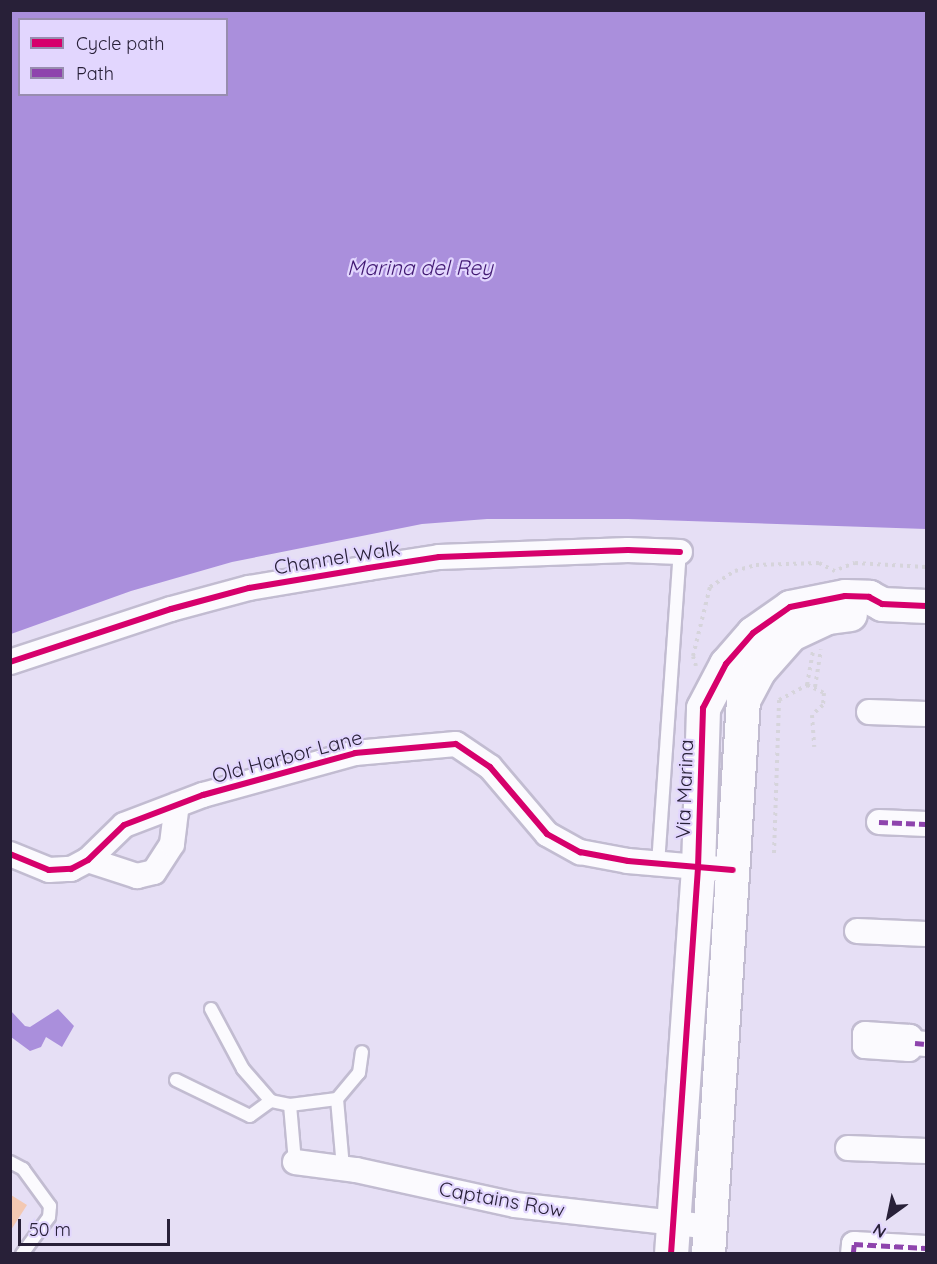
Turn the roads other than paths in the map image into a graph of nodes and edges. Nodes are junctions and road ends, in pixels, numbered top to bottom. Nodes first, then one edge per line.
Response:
1 (680, 552) joint
2 (882, 604) junction
3 (927, 606) edge
4 (10, 662) edge
5 (869, 711) dead end
6 (927, 714) edge
7 (177, 805) junction
8 (879, 822) dead end
9 (927, 824) edge
10 (10, 854) edge
11 (88, 860) junction
12 (658, 864) junction
13 (698, 868) junction
14 (734, 870) junction
15 (857, 931) dead end
16 (927, 934) edge
17 (211, 1009) dead end
18 (362, 1052) dead end
19 (176, 1080) dead end
20 (337, 1099) junction
21 (271, 1101) junction
22 (290, 1106) junction
23 (848, 1148) dead end
24 (927, 1151) edge
25 (10, 1162) edge
26 (295, 1162) joint
27 (343, 1168) junction
28 (672, 1238) edge
29 (709, 1240) edge
30 (927, 1248) edge
31 (22, 1254) edge
32 (853, 1254) edge

1 - 4 street, Channel Walk
1 - 12 lane
2 - 3 street, Via Marina
2 - 13 street, Via Marina
2 - 14 street, Via Marina
5 - 6 street
7 - 11 street, Old Harbor Lane
7 - 11 street
7 - 12 street, Old Harbor Lane
8 - 9 street
10 - 11 street, Old Harbor Lane
12 - 13 street, Old Harbor Lane
13 - 14 street, Old Harbor Lane
13 - 28 street, Via Marina
14 - 29 street, Via Marina
15 - 16 street
17 - 21 lane
18 - 20 lane
19 - 21 lane
20 - 22 lane
20 - 27 lane
21 - 22 lane
22 - 26 lane
23 - 24 street
25 - 31 lane
26 - 27 street, Captains Row
27 - 28 street, Captains Row
28 - 29 street, Captains Row
30 - 32 street

